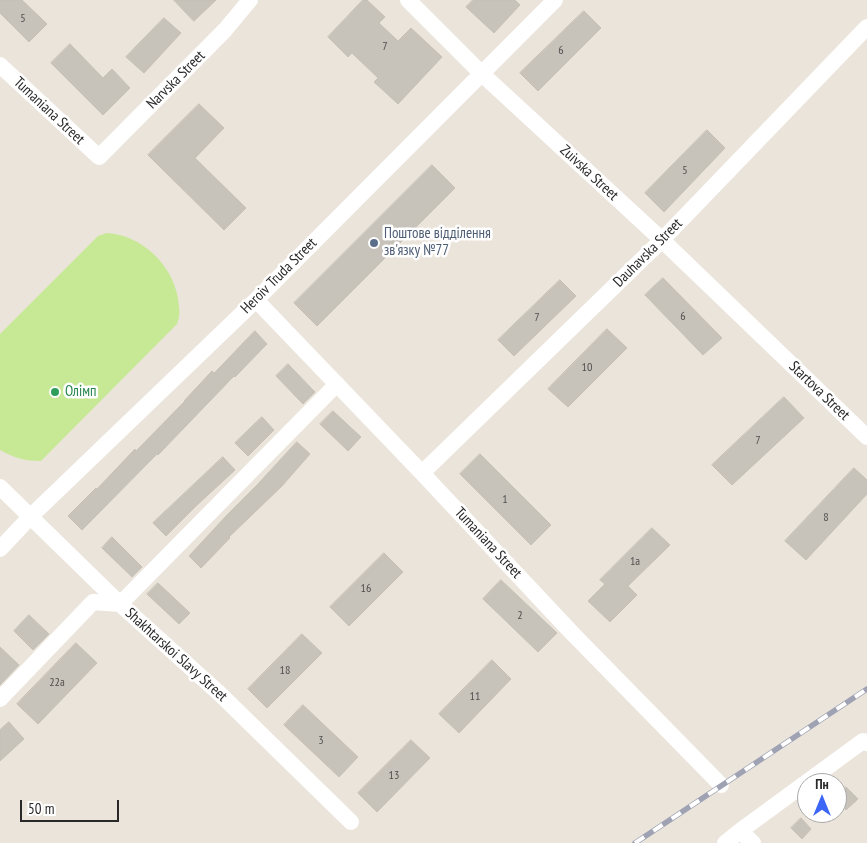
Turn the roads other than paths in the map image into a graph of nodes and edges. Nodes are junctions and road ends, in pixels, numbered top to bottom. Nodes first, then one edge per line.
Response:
1 (250, 0) edge
2 (408, 0) edge
3 (555, 0) edge
4 (867, 27) edge
5 (0, 65) edge
6 (482, 74) junction
7 (99, 157) joint
8 (662, 240) junction
9 (256, 300) junction
10 (771, 345) joint
11 (337, 384) junction
12 (867, 437) edge
13 (422, 473) junction
14 (0, 487) edge
15 (31, 516) junction
16 (0, 549) edge
17 (120, 604) junction
18 (0, 699) edge
19 (865, 742) edge
20 (721, 785) dead end
21 (351, 822) dead end
22 (740, 830) junction
23 (725, 843) edge
24 (753, 843) edge

1 - 7 street, Narvska Street
2 - 6 street, Zuivska Street
3 - 6 street, Heroiv Truda Street
4 - 8 street, Dauhavska Street
5 - 7 street, Tumaniana Street
6 - 8 street, Zuivska Street
6 - 9 street, Heroiv Truda Street
8 - 10 street, Zuivska Street
8 - 13 street, Dauhavska Street
9 - 11 street, Tumaniana Street
9 - 15 street, Heroiv Truda Street
10 - 12 street, Startova Street
11 - 13 street, Tumaniana Street
11 - 17 street
13 - 20 street, Tumaniana Street
14 - 15 street, Shakhtarskoi Slavy Street
15 - 16 street, Heroiv Truda Street
15 - 17 street, Shakhtarskoi Slavy Street
17 - 18 street
17 - 21 street, Shakhtarskoi Slavy Street
19 - 22 street
22 - 23 street
22 - 24 street

